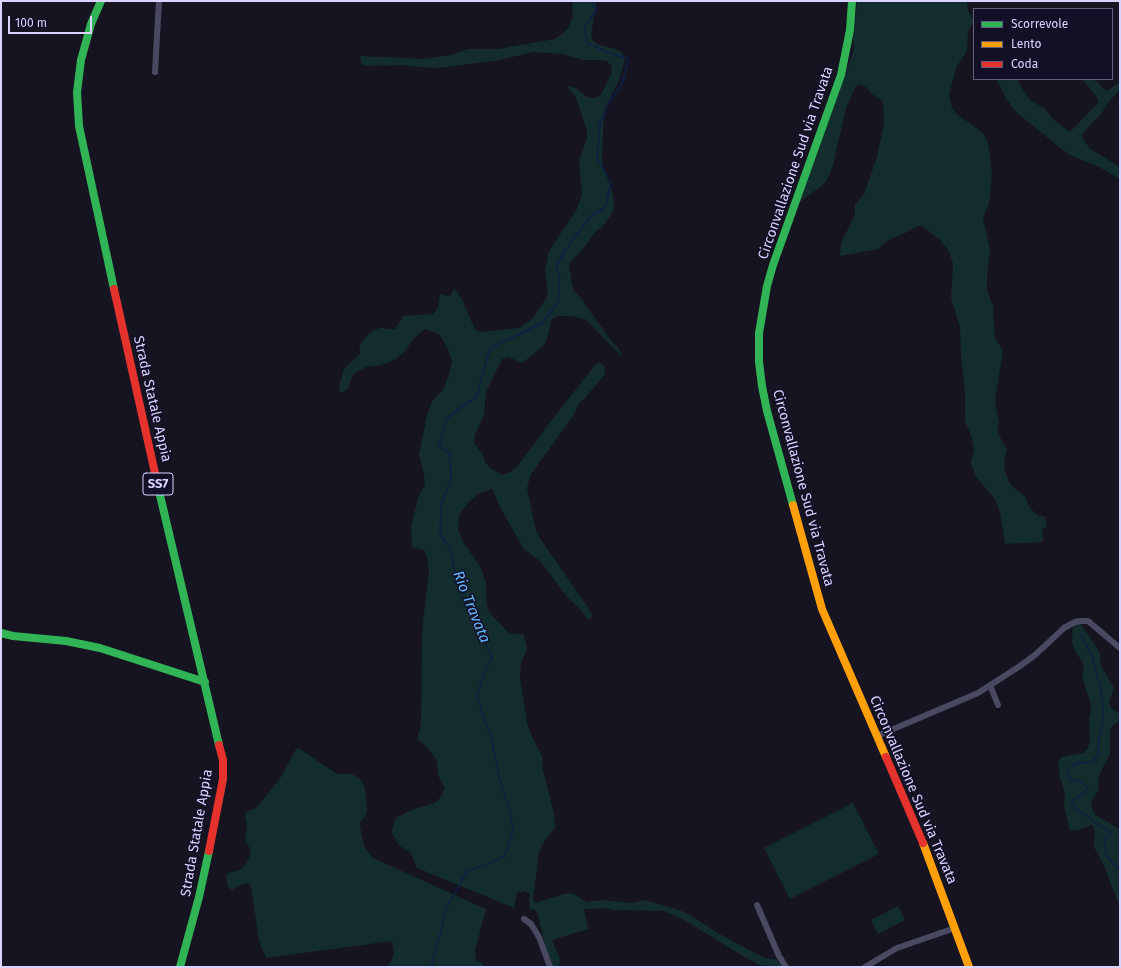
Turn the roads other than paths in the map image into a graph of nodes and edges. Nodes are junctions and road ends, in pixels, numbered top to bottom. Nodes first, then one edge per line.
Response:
1 (102, 1) edge
2 (159, 1) edge
3 (852, 1) edge
4 (155, 72) dead end
5 (1, 633) edge
6 (1120, 648) edge
7 (205, 682) junction
8 (990, 685) junction
9 (998, 705) dead end
10 (877, 736) junction
11 (756, 905) dead end
12 (524, 919) dead end
13 (955, 928) junction
14 (180, 967) edge
15 (550, 967) edge
16 (786, 967) edge
17 (865, 967) edge
18 (969, 967) edge

1 - 7 street, Strada Statale Appia / SS7
2 - 4 street
3 - 10 street, Circonvallazione Sud via Travata
5 - 7 street
6 - 8 street
7 - 14 street, Strada Statale Appia / SS7
8 - 9 street
8 - 10 street
10 - 13 street, Circonvallazione Sud via Travata
11 - 16 street
12 - 15 street
13 - 17 street
13 - 18 street, Circonvallazione Sud via Travata

